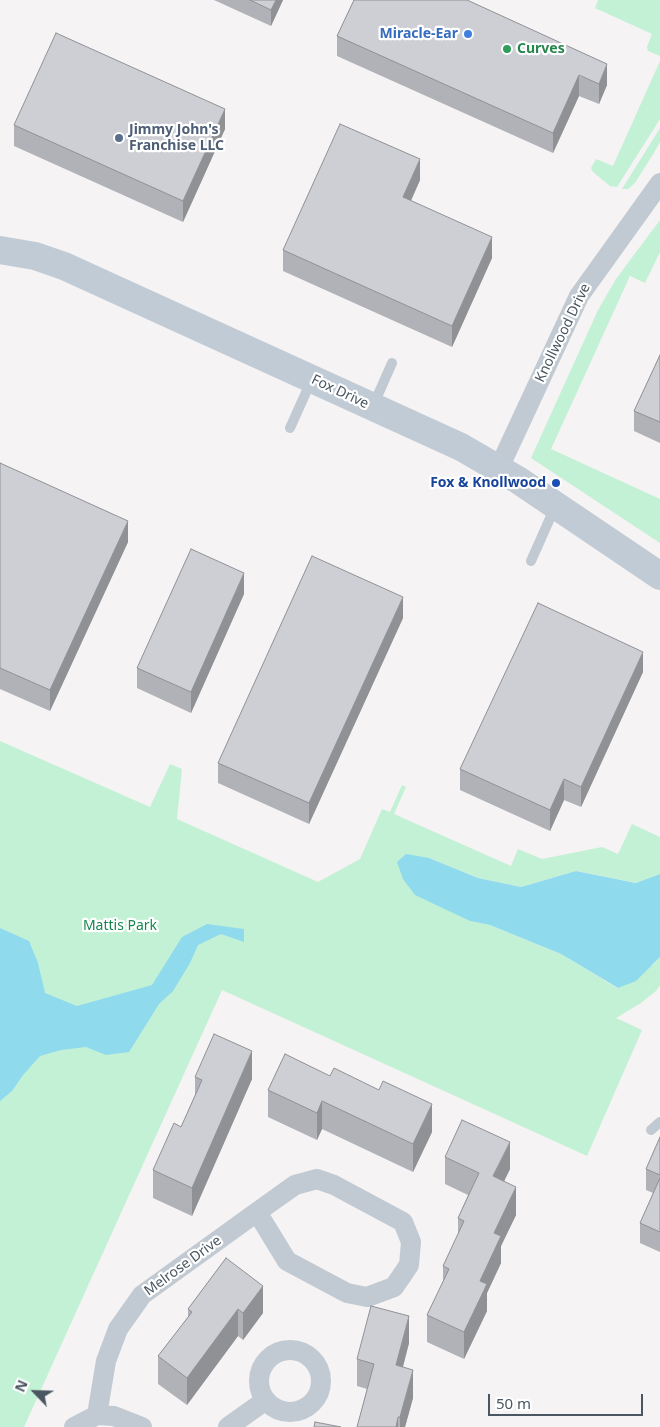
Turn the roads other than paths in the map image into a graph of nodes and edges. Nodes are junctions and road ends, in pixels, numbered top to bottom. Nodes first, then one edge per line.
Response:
1 (659, 189) edge
2 (0, 250) edge
3 (392, 363) dead end
4 (313, 379) junction
5 (373, 407) junction
6 (290, 428) dead end
7 (499, 468) junction
8 (555, 507) junction
9 (531, 561) dead end
10 (660, 576) edge
11 (660, 1122) edge
12 (651, 1130) dead end
13 (257, 1212) junction
14 (266, 1400) dead end
15 (97, 1415) junction
16 (74, 1427) edge
17 (142, 1427) edge
18 (228, 1427) edge

1 - 7 street, Knollwood Drive
2 - 4 street, Fox Drive
3 - 5 lane
4 - 5 street, Fox Drive
4 - 6 lane
5 - 7 street, Fox Drive
7 - 8 street, Fox Drive
8 - 9 lane
8 - 10 street, Fox Drive
11 - 12 lane
13 - 13 street, Melrose Drive
13 - 15 street, Melrose Drive
14 - 18 street
15 - 16 street
15 - 17 street

